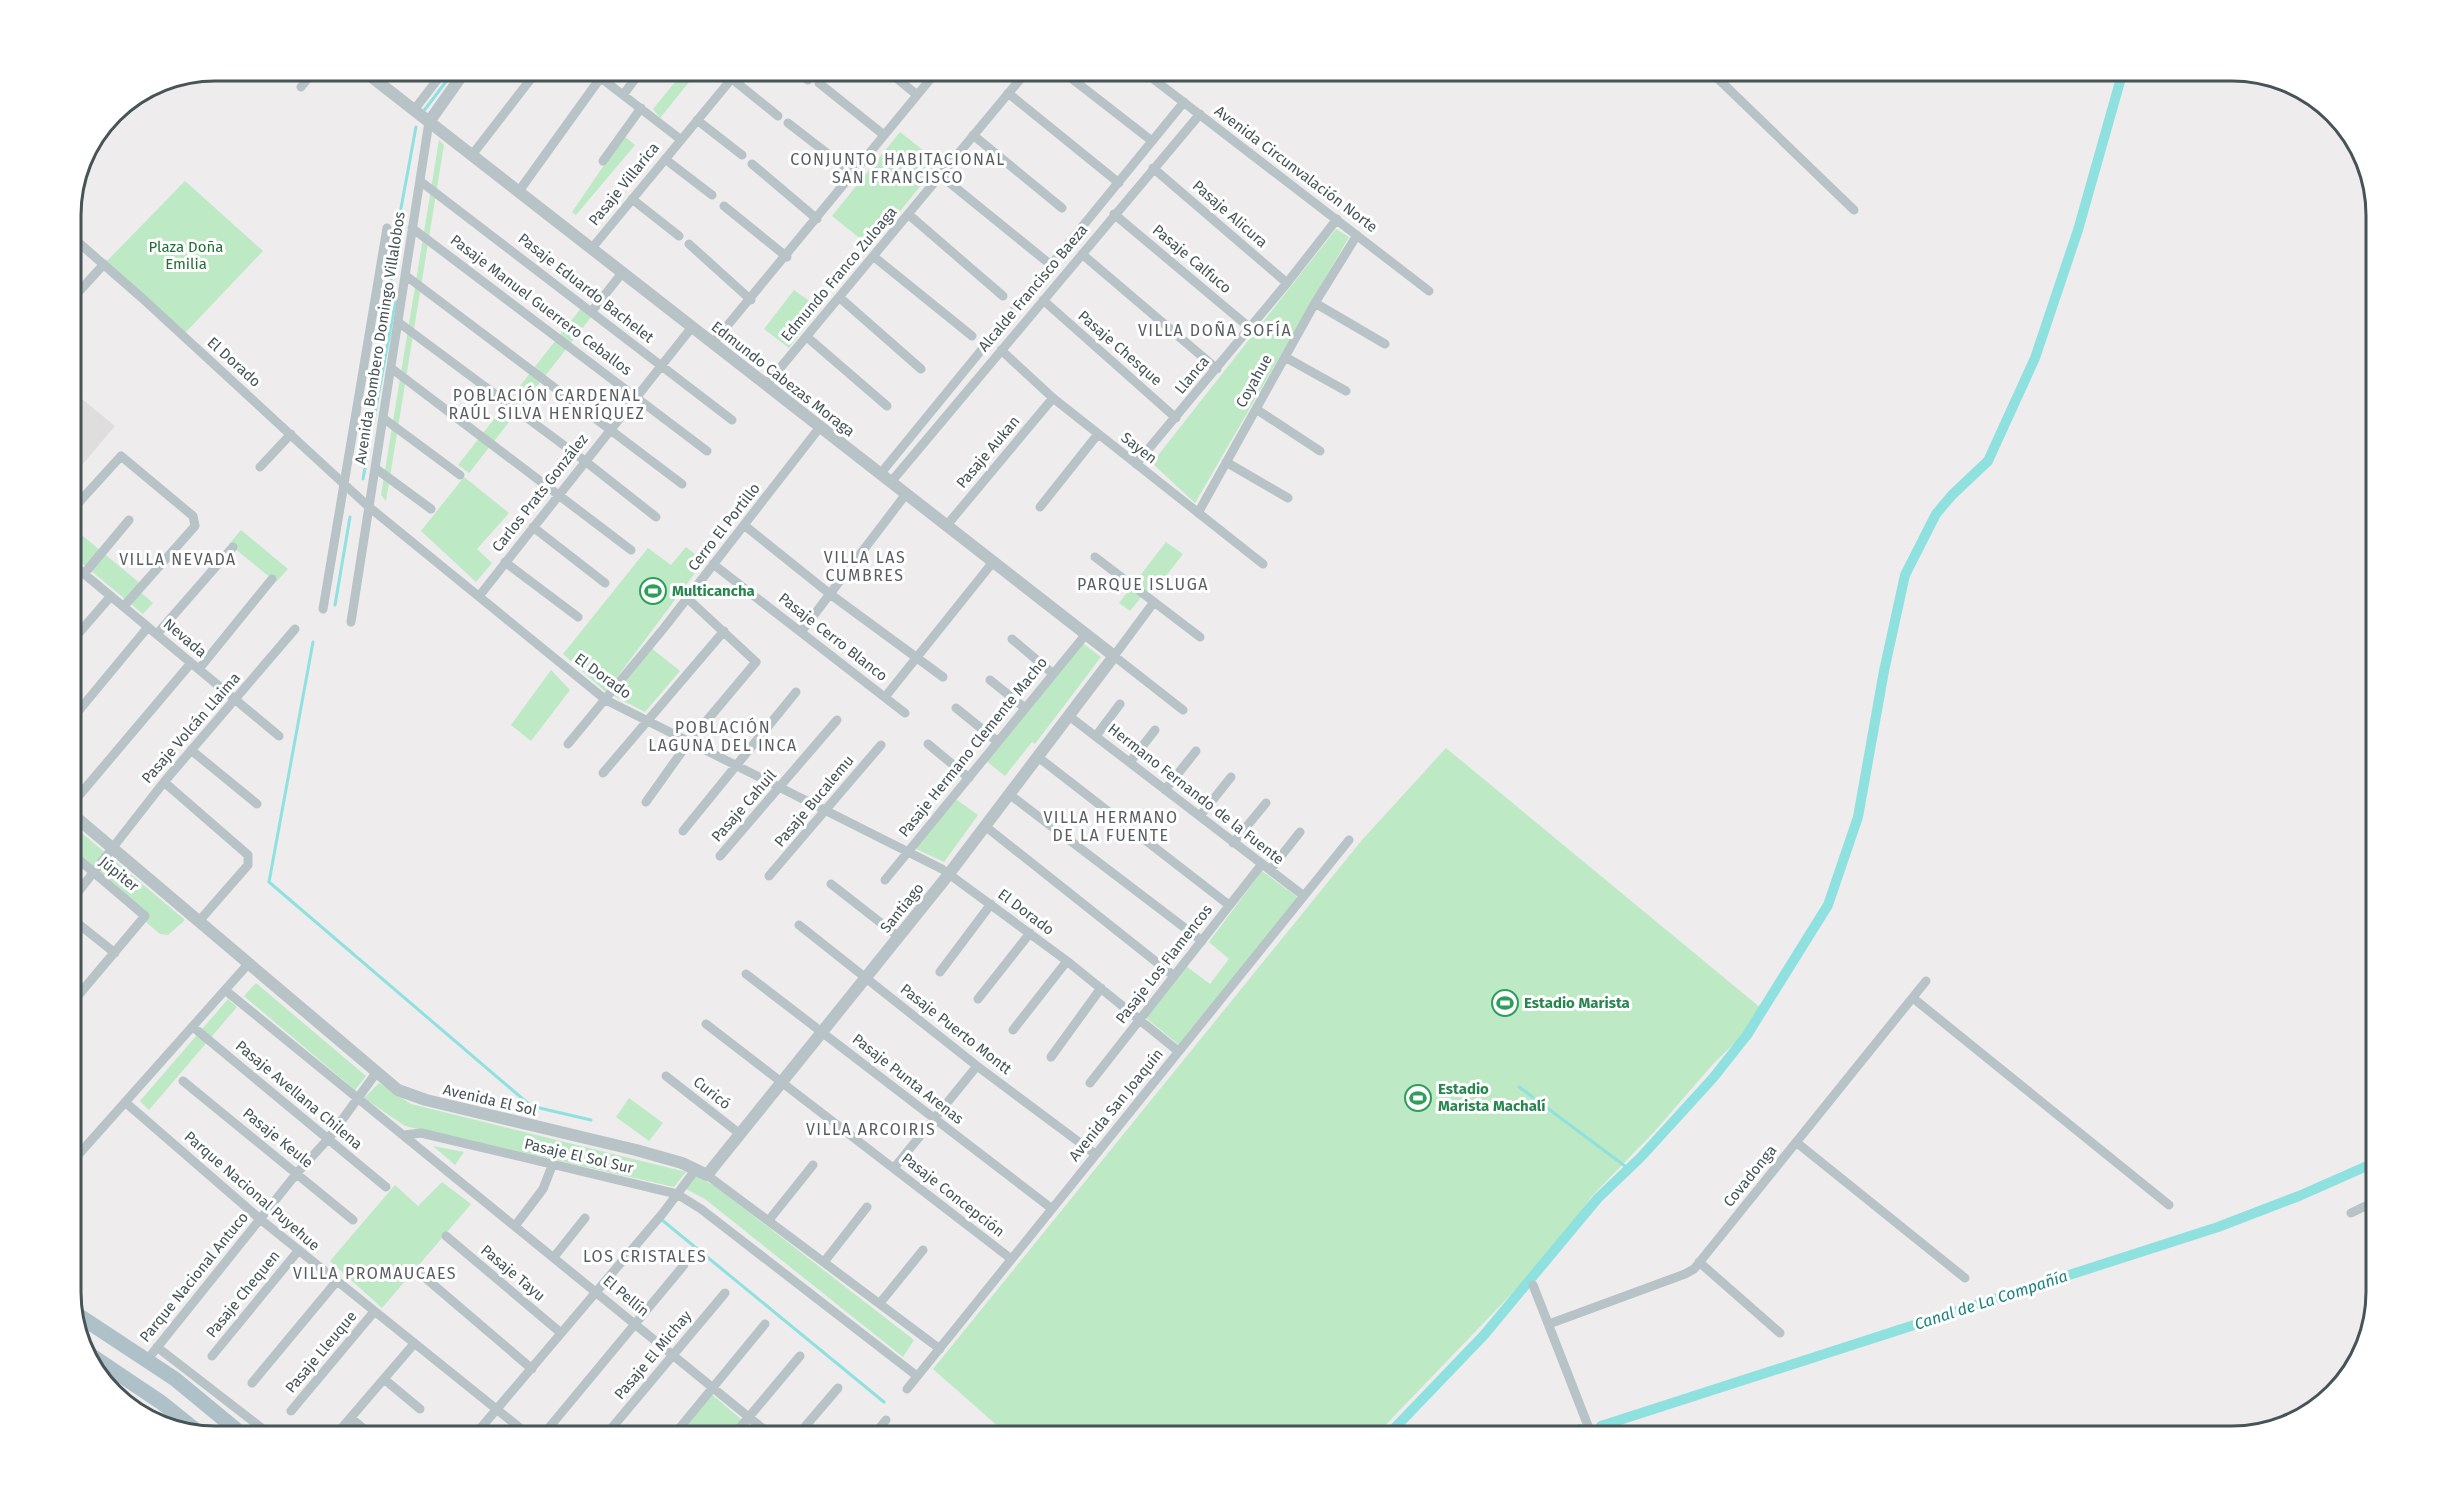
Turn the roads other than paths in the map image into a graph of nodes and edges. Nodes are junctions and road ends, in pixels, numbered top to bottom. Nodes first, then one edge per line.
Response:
1 (306, 81) edge
2 (378, 81) edge
3 (436, 81) edge
4 (457, 81) edge
5 (529, 81) edge
6 (598, 81) edge
7 (606, 81) edge
8 (633, 81) edge
9 (729, 81) edge
10 (742, 81) edge
11 (901, 81) edge
12 (928, 81) edge
13 (1018, 81) edge
14 (1076, 81) edge
15 (1157, 81) edge
16 (1721, 81) edge
17 (819, 83) dead end
18 (302, 87) dead end
19 (1008, 93) junction
20 (623, 95) junction
21 (917, 95) junction
22 (1184, 102) junction
23 (641, 108) junction
24 (414, 110) junction
25 (1200, 114) junction
26 (778, 116) dead end
27 (697, 120) junction
28 (429, 122) junction
29 (788, 123) dead end
30 (884, 135) junction
31 (973, 135) junction
32 (680, 139) junction
33 (1152, 141) junction
34 (472, 155) junction
35 (742, 155) dead end
36 (665, 159) junction
37 (603, 161) dead end
38 (752, 164) dead end
39 (1153, 168) junction
40 (854, 174) junction
41 (940, 175) junction
42 (420, 181) junction
43 (1119, 183) junction
44 (519, 191) junction
45 (712, 195) dead end
46 (632, 199) junction
47 (724, 206) dead end
48 (1062, 208) dead end
49 (1854, 210) dead end
50 (908, 214) junction
51 (1114, 214) junction
52 (817, 219) junction
53 (1337, 219) junction
54 (387, 228) dead end
55 (412, 228) junction
56 (1357, 235) junction
57 (679, 236) dead end
58 (81, 244) edge
59 (689, 244) dead end
60 (592, 248) junction
61 (1082, 254) junction
62 (787, 256) junction
63 (873, 256) junction
64 (104, 264) junction
65 (1051, 265) junction
66 (622, 273) junction
67 (405, 275) junction
68 (1287, 283) junction
69 (81, 289) edge
70 (1429, 291) dead end
71 (1003, 296) dead end
72 (839, 297) junction
73 (751, 300) junction
74 (1043, 300) junction
75 (1315, 303) junction
76 (592, 311) junction
77 (398, 322) junction
78 (692, 327) junction
79 (1251, 328) junction
80 (972, 336) dead end
81 (807, 337) junction
82 (713, 343) junction
83 (1385, 344) dead end
84 (1001, 350) junction
85 (1285, 357) junction
86 (661, 365) junction
87 (391, 368) junction
88 (921, 369) dead end
89 (1217, 369) junction
90 (766, 385) junction
91 (1346, 391) dead end
92 (635, 397) junction
93 (1053, 398) junction
94 (887, 406) dead end
95 (1256, 409) junction
96 (383, 418) junction
97 (1176, 418) junction
98 (732, 420) dead end
99 (611, 428) junction
100 (820, 428) junction
101 (291, 434) junction
102 (1098, 434) junction
103 (1320, 451) dead end
104 (707, 452) dead end
105 (585, 460) junction
106 (1226, 462) junction
107 (1136, 464) junction
108 (260, 468) dead end
109 (375, 468) junction
110 (460, 475) dead end
111 (886, 478) junction
112 (344, 484) junction
113 (682, 484) dead end
114 (906, 494) junction
115 (560, 496) junction
116 (1288, 498) dead end
117 (81, 500) edge
118 (369, 507) junction
119 (1040, 507) dead end
120 (431, 509) dead end
121 (1198, 513) junction
122 (656, 517) dead end
123 (129, 520) dead end
124 (744, 525) junction
125 (946, 525) junction
126 (533, 527) junction
127 (232, 547) dead end
128 (631, 550) dead end
129 (1095, 557) dead end
130 (505, 562) junction
131 (993, 562) junction
132 (713, 564) junction
133 (1263, 564) dead end
134 (81, 571) edge
135 (84, 574) junction
136 (272, 579) dead end
137 (604, 583) dead end
138 (830, 594) junction
139 (480, 595) junction
140 (111, 596) junction
141 (687, 598) junction
142 (1155, 602) junction
143 (123, 606) junction
144 (323, 609) dead end
145 (578, 617) dead end
146 (351, 622) dead end
147 (148, 627) junction
148 (295, 629) dead end
149 (81, 630) edge
150 (724, 631) junction
151 (801, 632) junction
152 (157, 634) junction
153 (1086, 634) junction
154 (1200, 637) dead end
155 (1012, 639) dead end
156 (917, 656) junction
157 (1114, 656) junction
158 (195, 666) junction
159 (1052, 674) junction
160 (943, 677) dead end
161 (990, 680) dead end
162 (796, 693) dead end
163 (885, 697) junction
164 (236, 700) junction
165 (606, 700) junction
166 (1120, 704) dead end
167 (81, 708) edge
168 (956, 708) dead end
169 (1025, 708) junction
170 (1183, 710) dead end
171 (905, 713) dead end
172 (1069, 716) junction
173 (837, 720) dead end
174 (648, 723) junction
175 (1155, 730) dead end
176 (279, 736) dead end
177 (1096, 736) junction
178 (998, 742) junction
179 (688, 743) junction
180 (568, 744) dead end
181 (928, 744) dead end
182 (881, 745) dead end
183 (191, 750) junction
184 (1196, 751) dead end
185 (1038, 757) junction
186 (1130, 762) junction
187 (736, 767) junction
188 (603, 773) dead end
189 (1231, 777) dead end
190 (969, 778) junction
191 (164, 782) junction
192 (781, 788) junction
193 (1166, 790) junction
194 (81, 794) edge
195 (1009, 794) junction
196 (646, 802) dead end
197 (1266, 803) dead end
198 (257, 804) dead end
199 (826, 810) junction
200 (1200, 816) junction
201 (81, 822) edge
202 (985, 826) junction
203 (682, 831) dead end
204 (1300, 832) dead end
205 (1349, 840) dead end
206 (1233, 843) junction
207 (111, 847) junction
208 (908, 850) junction
209 (720, 856) dead end
210 (81, 862) edge
211 (1266, 867) junction
212 (93, 872) junction
213 (949, 874) junction
214 (769, 876) dead end
215 (885, 880) dead end
216 (831, 884) dead end
217 (81, 888) edge
218 (1304, 896) junction
219 (991, 904) junction
220 (1229, 905) junction
221 (200, 920) junction
222 (799, 925) dead end
223 (81, 926) edge
224 (1030, 933) junction
225 (899, 936) junction
226 (1203, 941) junction
227 (115, 953) junction
228 (1067, 961) junction
229 (249, 963) junction
230 (940, 972) dead end
231 (746, 974) dead end
232 (1174, 976) junction
233 (866, 977) junction
234 (1926, 981) dead end
235 (1101, 988) junction
236 (225, 990) junction
237 (81, 992) edge
238 (1912, 998) junction
239 (978, 999) dead end
240 (1139, 1020) junction
241 (706, 1024) dead end
242 (193, 1027) junction
243 (1013, 1030) dead end
244 (822, 1031) junction
245 (1178, 1051) junction
246 (1051, 1057) dead end
247 (977, 1066) junction
248 (376, 1074) junction
249 (666, 1076) dead end
250 (183, 1081) dead end
251 (782, 1082) junction
252 (1090, 1083) dead end
253 (357, 1098) junction
254 (125, 1102) junction
255 (934, 1118) junction
256 (740, 1134) junction
257 (404, 1135) junction
258 (329, 1138) junction
259 (1796, 1142) junction
260 (81, 1152) edge
261 (1095, 1154) junction
262 (813, 1165) dead end
263 (552, 1166) junction
264 (894, 1168) junction
265 (702, 1172) junction
266 (297, 1173) junction
267 (386, 1187) dead end
268 (677, 1194) junction
269 (2169, 1205) dead end
270 (2366, 1206) edge
271 (867, 1207) dead end
272 (1051, 1208) junction
273 (2350, 1213) dead end
274 (585, 1218) dead end
275 (260, 1219) junction
276 (353, 1220) dead end
277 (769, 1220) junction
278 (515, 1226) junction
279 (446, 1236) dead end
280 (923, 1250) dead end
281 (298, 1251) junction
282 (554, 1257) junction
283 (1010, 1258) junction
284 (824, 1262) junction
285 (1699, 1262) junction
286 (684, 1265) dead end
287 (422, 1275) dead end
288 (1965, 1278) dead end
289 (336, 1282) junction
290 (1533, 1285) dead end
291 (596, 1291) junction
292 (725, 1293) dead end
293 (880, 1304) junction
294 (373, 1312) junction
295 (84, 1319) edge
296 (635, 1324) junction
297 (765, 1324) dead end
298 (1549, 1324) junction
299 (561, 1333) junction
300 (1780, 1333) dead end
301 (413, 1345) junction
302 (158, 1347) junction
303 (940, 1349) junction
304 (673, 1355) junction
305 (212, 1356) dead end
306 (800, 1356) dead end
307 (147, 1359) junction
308 (101, 1362) edge
309 (532, 1369) junction
310 (917, 1376) junction
311 (384, 1379) junction
312 (252, 1383) dead end
313 (713, 1388) junction
314 (838, 1388) dead end
315 (907, 1389) dead end
316 (420, 1409) dead end
317 (497, 1409) junction
318 (291, 1411) dead end
319 (749, 1417) junction
320 (351, 1418) junction
321 (886, 1420) dead end
322 (186, 1422) edge
323 (230, 1426) edge
324 (258, 1426) edge
325 (344, 1426) edge
326 (360, 1426) edge
327 (483, 1426) edge
328 (517, 1426) edge
329 (551, 1426) edge
330 (614, 1426) edge
331 (683, 1426) edge
332 (742, 1426) edge
333 (759, 1426) edge
334 (806, 1426) edge
335 (881, 1426) edge
336 (1588, 1426) edge

1 - 18 street
2 - 24 street, Edmundo Cabezas Moraga
3 - 24 street
4 - 28 street, Avenida Bombero Domingo Villalobos
5 - 34 street
6 - 44 street
7 - 20 street
8 - 20 street
9 - 27 street, Pasaje Villarica
10 - 26 street
11 - 21 street
12 - 21 street
13 - 19 street, Edmundo Franco Zuloaga
14 - 33 street
15 - 22 street, Avenida Circunvalación Norte
16 - 49 street
17 - 30 street
19 - 31 street, Edmundo Franco Zuloaga
19 - 43 street
20 - 23 street
21 - 30 street
22 - 25 street, Avenida Circunvalación Norte
22 - 33 street, Alcalde Francisco Baeza
23 - 32 street
23 - 37 street
24 - 28 street, Edmundo Cabezas Moraga
25 - 39 street, Alcalde Francisco Baeza
25 - 53 street, Avenida Circunvalación Norte
27 - 32 street, Pasaje Villarica
27 - 35 street
28 - 34 street, Edmundo Cabezas Moraga
28 - 42 street, Avenida Bombero Domingo Villalobos
29 - 40 street
30 - 40 street
31 - 41 street, Edmundo Franco Zuloaga
31 - 48 street
32 - 36 street, Pasaje Villarica
33 - 43 street, Alcalde Francisco Baeza
34 - 44 street, Edmundo Cabezas Moraga
36 - 45 street
36 - 46 street, Pasaje Villarica
38 - 52 street
39 - 51 street, Alcalde Francisco Baeza
39 - 68 street, Pasaje Alicura
40 - 52 street
41 - 50 street, Edmundo Franco Zuloaga
41 - 65 street
42 - 55 street, Avenida Bombero Domingo Villalobos
42 - 76 street, Pasaje Eduardo Bachelet
43 - 65 street, Alcalde Francisco Baeza
44 - 60 street, Edmundo Cabezas Moraga
46 - 57 street
46 - 60 street, Pasaje Villarica
47 - 62 street
50 - 63 street, Edmundo Franco Zuloaga
50 - 71 street
51 - 61 street, Alcalde Francisco Baeza
51 - 79 street, Pasaje Calfuco
52 - 62 street
53 - 56 street, Avenida Circunvalación Norte
53 - 68 street, Llanca
54 - 112 street, Avenida Bombero Domingo Villalobos
55 - 67 street, Avenida Bombero Domingo Villalobos
55 - 92 street, Pasaje Manuel Guerrero Ceballos
56 - 70 street, Avenida Circunvalación Norte
56 - 75 street, Coyahue
58 - 64 street, El Dorado
59 - 73 street
60 - 66 street, Edmundo Cabezas Moraga
61 - 74 street, Alcalde Francisco Baeza
61 - 89 street
62 - 73 street
63 - 72 street, Edmundo Franco Zuloaga
63 - 80 street
64 - 69 street
64 - 101 street, El Dorado
65 - 111 street, Alcalde Francisco Baeza
66 - 76 street
66 - 78 street, Edmundo Cabezas Moraga
67 - 77 street, Avenida Bombero Domingo Villalobos
67 - 99 street
68 - 79 street, Llanca
72 - 81 street, Edmundo Franco Zuloaga
72 - 88 street
73 - 82 street
74 - 84 street, Alcalde Francisco Baeza
74 - 97 street, Pasaje Chesque
75 - 83 street
75 - 85 street, Coyahue
76 - 86 street, Pasaje Eduardo Bachelet
77 - 87 street, Avenida Bombero Domingo Villalobos
77 - 105 street
78 - 82 street, Edmundo Cabezas Moraga
78 - 86 street, Carlos Prats González
79 - 89 street, Llanca
81 - 90 street, Edmundo Franco Zuloaga
81 - 94 street
82 - 90 street, Edmundo Cabezas Moraga
84 - 93 street, Sayen
84 - 111 street, Alcalde Francisco Baeza
85 - 91 street
85 - 95 street, Coyahue
86 - 92 street, Carlos Prats González
86 - 98 street, Pasaje Eduardo Bachelet
87 - 96 street, Avenida Bombero Domingo Villalobos
87 - 115 street
89 - 97 street, Llanca
90 - 100 street, Edmundo Cabezas Moraga
92 - 99 street, Carlos Prats González
92 - 104 street, Pasaje Manuel Guerrero Ceballos
93 - 102 street, Sayen
93 - 125 street, Pasaje Aukan
95 - 103 street
95 - 106 street, Coyahue
96 - 109 street, Avenida Bombero Domingo Villalobos
96 - 110 street
97 - 107 street, Llanca
99 - 105 street, Carlos Prats González
99 - 113 street
100 - 111 street, Edmundo Cabezas Moraga
100 - 124 street, Cerro El Portillo
101 - 108 street
101 - 112 street, El Dorado
102 - 107 street, Sayen
102 - 119 street
105 - 115 street, Carlos Prats González
105 - 122 street
106 - 116 street
106 - 121 street, Coyahue
107 - 121 street, Sayen
109 - 118 street, Avenida Bombero Domingo Villalobos
109 - 120 street
111 - 114 street, Edmundo Cabezas Moraga
112 - 118 street, El Dorado
112 - 144 street, Avenida Bombero Domingo Villalobos
114 - 125 street, Edmundo Cabezas Moraga
114 - 138 street
115 - 126 street, Carlos Prats González
115 - 128 street
117 - 143 street
118 - 139 street, El Dorado
118 - 146 street, Avenida Bombero Domingo Villalobos
121 - 133 street, Sayen
123 - 135 street
124 - 132 street, Cerro El Portillo
124 - 138 street
125 - 131 street, Edmundo Cabezas Moraga
126 - 130 street, Carlos Prats González
126 - 137 street
127 - 152 street
129 - 142 street
130 - 139 street, Carlos Prats González
130 - 145 street
131 - 153 street, Edmundo Cabezas Moraga
131 - 156 street
132 - 141 street, Cerro El Portillo
132 - 151 street, Pasaje Cerro Blanco
134 - 135 street, Nevada
135 - 140 street, Nevada
136 - 158 street
138 - 151 street
138 - 156 street
139 - 165 street, El Dorado
140 - 143 street, Nevada
140 - 149 street
141 - 150 street
141 - 165 street, Cerro El Portillo
142 - 154 street
142 - 157 street
143 - 147 street, Nevada
147 - 152 street, Nevada
147 - 167 street
148 - 164 street, Pasaje Volcán Llaima
150 - 174 street
150 - 179 street
151 - 163 street, Pasaje Cerro Blanco
152 - 158 street, Nevada
153 - 157 street, Edmundo Cabezas Moraga
153 - 159 street, Pasaje Hermano Clemente Macho
155 - 159 street
156 - 160 street
156 - 163 street
157 - 170 street, Edmundo Cabezas Moraga
157 - 172 street, Santiago
158 - 164 street, Nevada
158 - 194 street
159 - 169 street, Pasaje Hermano Clemente Macho
161 - 169 street
162 - 187 street
163 - 171 street, Pasaje Cerro Blanco
164 - 176 street, Nevada
164 - 183 street, Pasaje Volcán Llaima
165 - 174 street, El Dorado
165 - 180 street, Cerro El Portillo
166 - 177 street
168 - 178 street
169 - 178 street, Pasaje Hermano Clemente Macho
172 - 177 street, Hermano Fernando de la Fuente
172 - 185 street, Santiago
173 - 192 street, Pasaje Cahuil
174 - 179 street, El Dorado
174 - 188 street
175 - 186 street
177 - 186 street, Hermano Fernando de la Fuente
178 - 190 street, Pasaje Hermano Clemente Macho
179 - 187 street, El Dorado
179 - 196 street
181 - 190 street
182 - 199 street, Pasaje Bucalemu
183 - 191 street, Pasaje Volcán Llaima
183 - 198 street
184 - 193 street
185 - 195 street, Santiago
185 - 220 street
186 - 193 street, Hermano Fernando de la Fuente
187 - 192 street, El Dorado
187 - 203 street
189 - 200 street
190 - 208 street, Pasaje Hermano Clemente Macho
191 - 207 street, Pasaje Volcán Llaima
191 - 221 street
192 - 199 street, El Dorado
192 - 209 street, Pasaje Cahuil
193 - 200 street, Hermano Fernando de la Fuente
195 - 202 street, Santiago
195 - 226 street
197 - 206 street
199 - 208 street, El Dorado
199 - 214 street, Pasaje Bucalemu
200 - 206 street, Hermano Fernando de la Fuente
201 - 207 street, Avenida El Sol
202 - 213 street, Santiago
202 - 232 street
204 - 211 street, Pasaje Los Flamencos
205 - 218 street, Avenida San Joaquín
206 - 211 street, Hermano Fernando de la Fuente
207 - 212 street, Pasaje Volcán Llaima
207 - 221 street, Avenida El Sol
208 - 213 street, El Dorado
208 - 215 street, Pasaje Hermano Clemente Macho
210 - 212 street, Júpiter
211 - 218 street, Hermano Fernando de la Fuente
211 - 220 street, Pasaje Los Flamencos
212 - 217 street, Pasaje Volcán Llaima
212 - 227 street, Júpiter
213 - 219 street, El Dorado
213 - 225 street, Santiago
216 - 225 street
218 - 245 street, Avenida San Joaquín
219 - 224 street, El Dorado
219 - 230 street
220 - 226 street, Pasaje Los Flamencos
221 - 229 street, Avenida El Sol
222 - 233 street, Pasaje Puerto Montt
223 - 227 street
224 - 228 street, El Dorado
224 - 239 street
225 - 233 street, Santiago
226 - 232 street, Pasaje Los Flamencos
227 - 237 street
228 - 235 street, El Dorado
228 - 243 street
229 - 236 street
229 - 248 street, Avenida El Sol
231 - 244 street, Pasaje Punta Arenas
232 - 240 street, Pasaje Los Flamencos
233 - 244 street, Santiago
233 - 247 street, Pasaje Puerto Montt
234 - 238 street, Covadonga
235 - 240 street, El Dorado
235 - 246 street
236 - 242 street
236 - 253 street
238 - 259 street, Covadonga
238 - 269 street
240 - 245 street, El Dorado
240 - 252 street, Pasaje Los Flamencos
241 - 251 street, Pasaje Concepción
242 - 254 street
242 - 258 street, Pasaje Avellana Chilena
244 - 251 street, Santiago
244 - 255 street, Pasaje Punta Arenas
245 - 261 street, Avenida San Joaquín
247 - 255 street
247 - 261 street, Pasaje Puerto Montt
248 - 253 street, Parque Nacional Antuco
248 - 265 street, Avenida El Sol
249 - 256 street, Curicó
250 - 266 street, Pasaje Keule
251 - 256 street, Santiago
251 - 264 street, Pasaje Concepción
253 - 257 street
253 - 258 street, Parque Nacional Antuco
254 - 260 street
254 - 275 street, Parque Nacional Puyehue
255 - 264 street
255 - 272 street, Pasaje Punta Arenas
256 - 265 street, Santiago
257 - 263 street, Pasaje El Sol Sur
257 - 278 street, El Pellín
258 - 266 street, Parque Nacional Antuco
258 - 267 street, Pasaje Avellana Chilena
259 - 285 street, Covadonga
259 - 288 street
261 - 272 street, Avenida San Joaquín
262 - 277 street
263 - 268 street, Pasaje El Sol Sur
263 - 278 street
264 - 283 street, Pasaje Concepción
265 - 268 street
265 - 277 street, Avenida El Sol
266 - 275 street, Parque Nacional Antuco
266 - 276 street, Pasaje Keule
268 - 291 street
268 - 310 street, Pasaje El Sol Sur
270 - 273 street
271 - 284 street
272 - 283 street, Avenida San Joaquín
274 - 282 street
275 - 281 street, Parque Nacional Puyehue
275 - 302 street, Parque Nacional Antuco
277 - 284 street, Avenida El Sol
278 - 282 street, El Pellín
279 - 299 street, Pasaje Tayu
280 - 293 street
281 - 289 street, Parque Nacional Puyehue
281 - 305 street, Pasaje Chequen
282 - 291 street, El Pellín
283 - 303 street, Avenida San Joaquín
284 - 293 street, Avenida El Sol
285 - 298 street, Covadonga
285 - 300 street
286 - 296 street
287 - 309 street
289 - 294 street, Parque Nacional Puyehue
289 - 312 street
290 - 298 street
291 - 296 street, El Pellín
291 - 299 street
292 - 304 street, Pasaje El Michay
293 - 303 street, Avenida El Sol
294 - 301 street, Parque Nacional Puyehue
294 - 318 street, Pasaje Lleuque
295 - 307 main road
296 - 304 street, El Pellín
296 - 329 street
297 - 313 street
298 - 336 street
299 - 309 street
301 - 311 street
301 - 317 street, Parque Nacional Puyehue
302 - 307 street, Parque Nacional Antuco
302 - 324 street
303 - 310 street, Avenida San Joaquín
304 - 313 street, El Pellín
304 - 330 street, Pasaje El Michay
306 - 319 street
307 - 323 main road
308 - 322 main road
309 - 317 street
310 - 315 street, Avenida San Joaquín
311 - 316 street
311 - 320 street
313 - 319 street, El Pellín
313 - 331 street
314 - 334 street
317 - 327 street
317 - 328 street, Parque Nacional Puyehue
319 - 332 street
319 - 333 street, El Pellín
320 - 325 street
320 - 326 street
321 - 335 street

